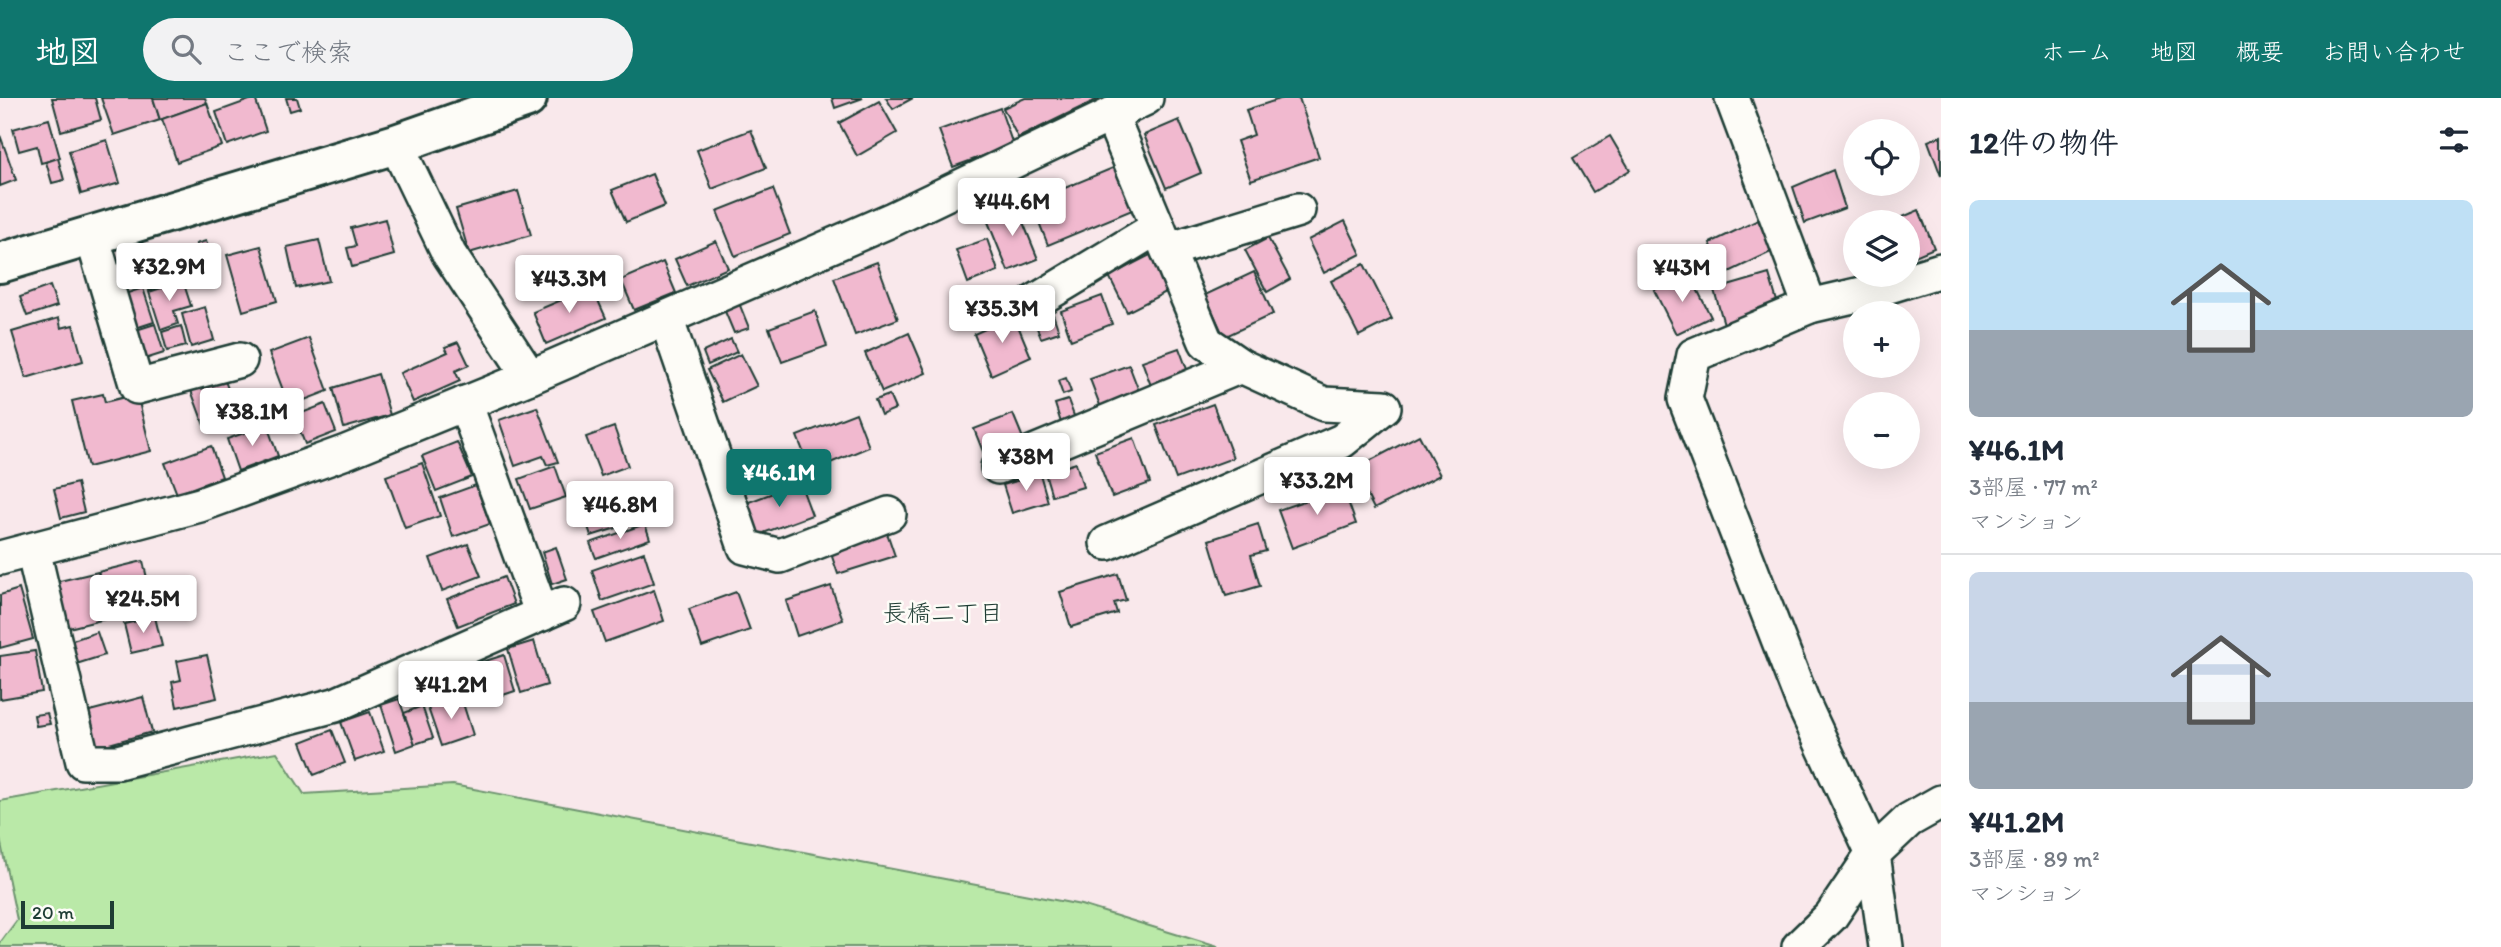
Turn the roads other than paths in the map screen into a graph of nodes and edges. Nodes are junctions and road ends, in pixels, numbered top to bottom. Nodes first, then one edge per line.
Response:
1 (527, 98) edge
2 (1146, 98) edge
3 (1732, 98) edge
4 (1111, 115) junction
5 (396, 144) junction
6 (1298, 210) dead end
7 (92, 236) junction
8 (1163, 239) junction
9 (0, 263) edge
10 (1941, 270) edge
11 (1034, 302) dead end
12 (1810, 306) junction
13 (666, 318) junction
14 (240, 360) dead end
15 (1241, 366) junction
16 (530, 377) junction
17 (465, 403) junction
18 (998, 467) dead end
19 (889, 514) dead end
20 (1107, 543) dead end
21 (33, 550) junction
22 (0, 558) edge
23 (1941, 802) edge
24 (1873, 854) junction
25 (1799, 947) edge
26 (1886, 947) edge

1 - 5 street
2 - 4 street
3 - 12 street
4 - 8 street
4 - 13 street
5 - 7 street
5 - 16 street
6 - 8 street
7 - 9 street
7 - 14 street
8 - 11 street
8 - 15 street
10 - 12 street
12 - 24 street
13 - 16 street
13 - 19 street
15 - 18 street
15 - 20 street
16 - 17 street
17 - 21 street
17 - 21 street
21 - 22 street
23 - 24 street
24 - 25 street
24 - 26 street

